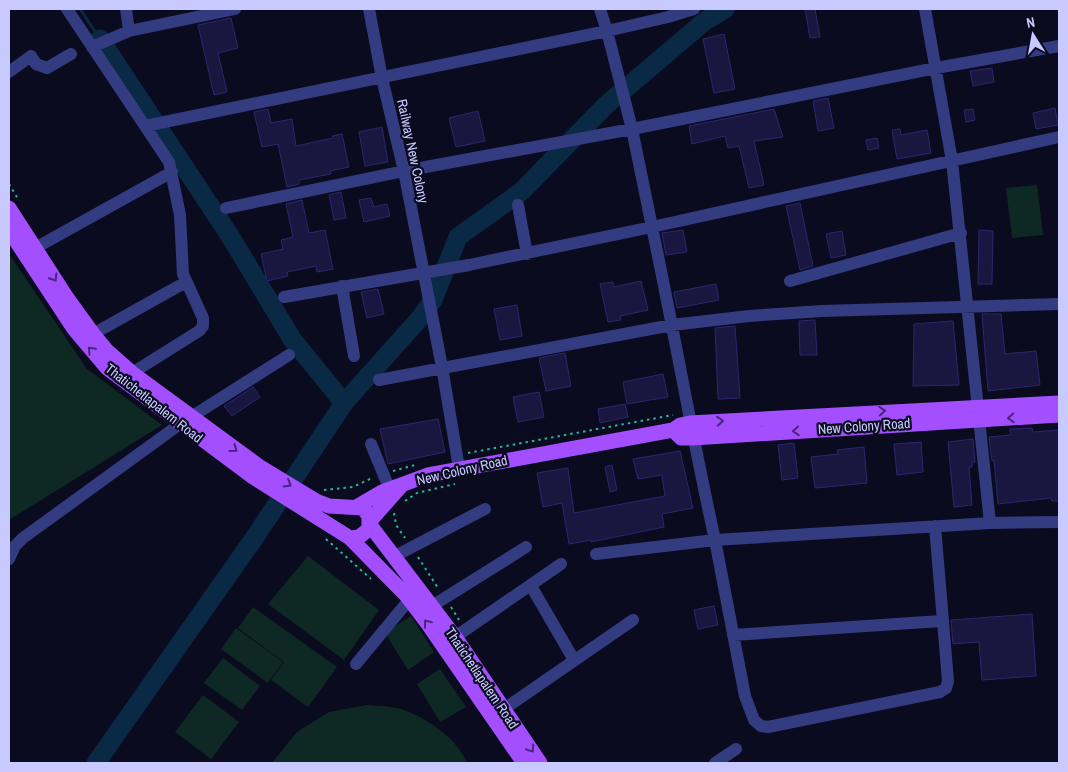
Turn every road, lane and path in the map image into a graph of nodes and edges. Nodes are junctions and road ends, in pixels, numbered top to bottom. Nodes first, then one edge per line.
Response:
1 (67, 9) edge
2 (126, 9) edge
3 (235, 9) edge
4 (369, 9) edge
5 (600, 9) edge
6 (694, 9) edge
7 (925, 9) edge
8 (129, 31) junction
9 (607, 31) junction
10 (98, 44) junction
11 (1059, 46) edge
12 (71, 54) dead end
13 (936, 68) junction
14 (9, 72) edge
15 (382, 78) junction
16 (145, 126) junction
17 (632, 129) junction
18 (1059, 137) edge
19 (952, 161) junction
20 (404, 171) junction
21 (172, 172) junction
22 (9, 184) edge
23 (14, 204) edge
24 (518, 205) dead end
25 (226, 208) dead end
26 (652, 227) junction
27 (9, 230) edge
28 (961, 233) junction
29 (29, 252) junction
30 (527, 253) junction
31 (428, 270) junction
32 (790, 281) dead end
33 (186, 282) junction
34 (342, 286) junction
35 (284, 296) dead end
36 (1059, 304) edge
37 (969, 305) junction
38 (672, 325) junction
39 (93, 334) junction
40 (289, 355) dead end
41 (354, 356) dead end
42 (442, 367) junction
43 (132, 373) junction
44 (379, 380) dead end
45 (1059, 403) edge
46 (978, 413) junction
47 (1059, 415) edge
48 (185, 420) junction
49 (691, 431) junction
50 (371, 444) dead end
51 (460, 468) junction
52 (456, 484) dead end
53 (395, 488) junction
54 (401, 504) dead end
55 (312, 506) junction
56 (352, 508) junction
57 (398, 508) dead end
58 (485, 509) dead end
59 (990, 522) junction
60 (1059, 522) edge
61 (370, 523) junction
62 (935, 526) junction
63 (346, 535) junction
64 (323, 537) dead end
65 (715, 540) junction
66 (526, 547) dead end
67 (412, 548) junction
68 (596, 554) dead end
69 (395, 556) junction
70 (9, 559) edge
71 (561, 564) dead end
72 (374, 582) dead end
73 (531, 586) junction
74 (427, 600) junction
75 (633, 620) dead end
76 (941, 621) junction
77 (461, 633) junction
78 (733, 635) junction
79 (574, 660) junction
80 (356, 664) dead end
81 (504, 710) junction
82 (736, 749) dead end
83 (524, 763) edge
84 (540, 763) edge
85 (716, 763) edge

1 - 10 street
2 - 8 street
3 - 8 street
4 - 15 street, Railway New Colony
5 - 9 street
6 - 9 street
7 - 13 street
8 - 10 street
9 - 15 street
9 - 17 street
10 - 16 street
11 - 13 street
12 - 14 street
13 - 17 street
13 - 19 street
15 - 16 street
15 - 20 street, Railway New Colony
16 - 21 street
17 - 20 street
17 - 26 street
18 - 19 street
19 - 26 street
19 - 28 street
20 - 25 street
20 - 31 street, Railway New Colony
21 - 29 street
21 - 33 street
22 - 23 path
23 - 29 main road, Thatichetlapalem Road
24 - 30 street
26 - 30 street
26 - 38 street
27 - 29 main road, Thatichetlapalem Road
28 - 32 street
28 - 37 street
29 -> 39 main road, Thatichetlapalem Road
48 -> 29 main road, Thatichetlapalem Road
30 - 31 street
31 - 34 street
31 - 42 street, Railway New Colony
33 - 39 street
33 - 43 street
34 - 35 street
34 - 41 street
36 - 37 street
37 - 38 street
37 - 46 street
38 - 42 street
38 - 49 street
39 - 43 main road, Thatichetlapalem Road
40 - 48 street
42 - 44 street
42 - 51 street, Railway New Colony
43 - 48 main road, Thatichetlapalem Road
45 - 46 main road, New Colony Road
47 -> 46 main road, New Colony Road
46 - 49 main road, New Colony Road
46 - 59 street
48 - 55 main road, Thatichetlapalem Road
48 - 70 street
49 - 51 main road, New Colony Road
49 - 65 street
50 - 53 street
51 - 53 main road, New Colony Road
52 - 54 path
53 - 56 main road, New Colony Road
53 - 61 main road
55 - 56 main road
55 - 63 main road
56 - 61 main road
56 - 63 main road
57 - 67 path
58 - 67 street
59 - 60 street
59 - 62 street
61 - 63 main road
61 - 69 main road
62 - 65 street
62 - 76 street
63 - 74 main road
64 - 72 path
65 - 68 street
65 - 78 street
66 - 74 street
67 - 69 street
67 - 74 path
69 - 74 main road
71 - 73 street
73 - 77 street
73 - 79 street
74 - 77 main road, Thatichetlapalem Road
74 - 77 path
74 - 80 street
83 -> 74 main road
75 - 79 street
76 - 78 street
76 - 78 street
77 - 81 main road, Thatichetlapalem Road
79 - 81 street
81 -> 84 main road, Thatichetlapalem Road
82 - 85 street

